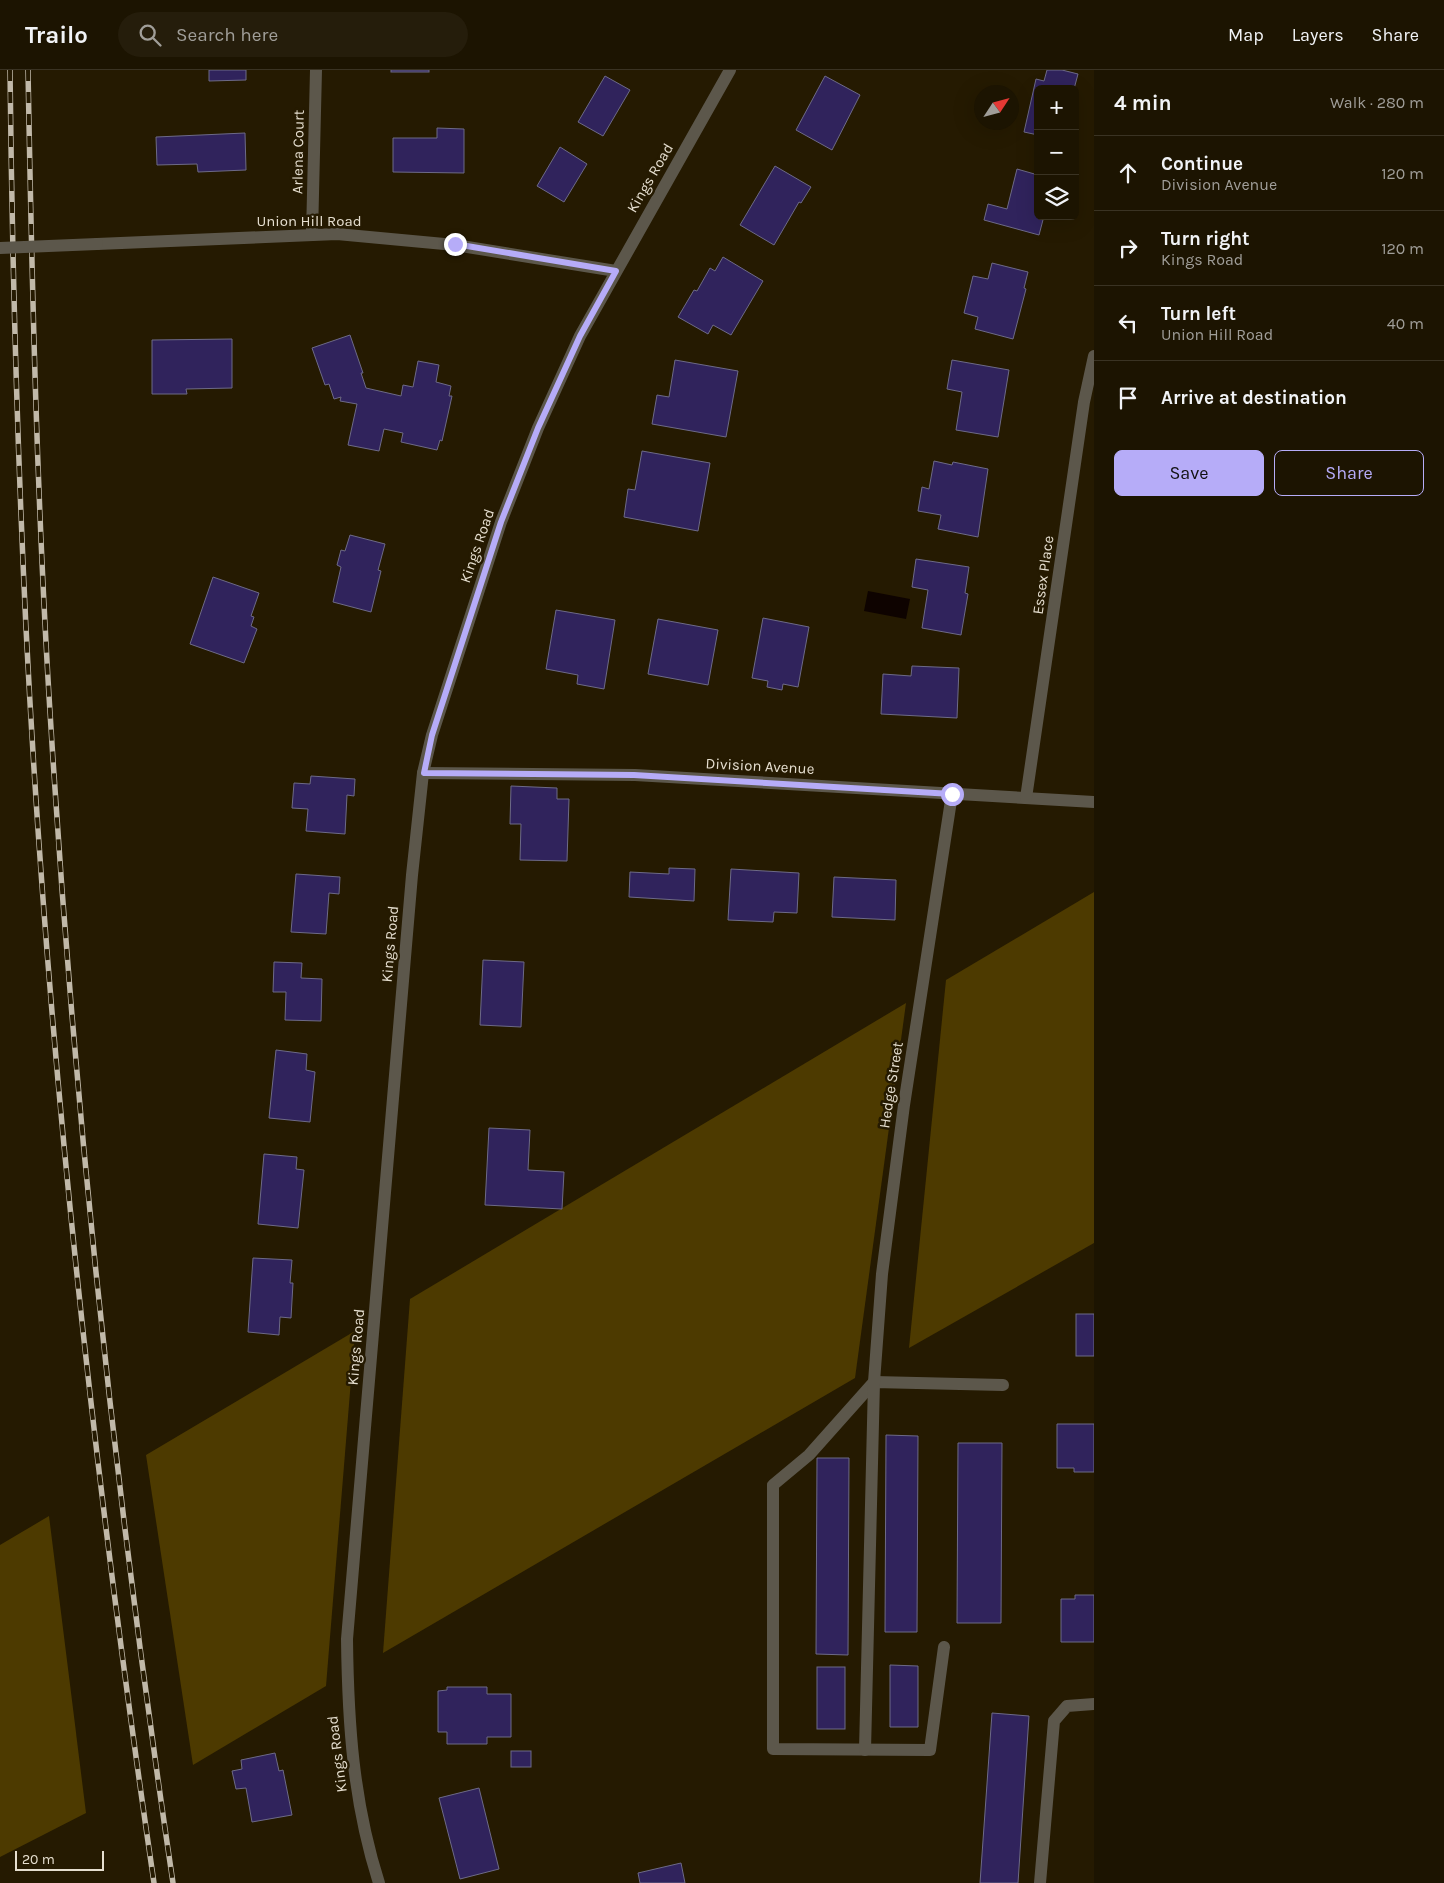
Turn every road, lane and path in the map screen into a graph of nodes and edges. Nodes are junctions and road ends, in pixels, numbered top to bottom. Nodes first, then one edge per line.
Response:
1 (316, 70) edge
2 (730, 70) edge
3 (312, 235) junction
4 (0, 248) edge
5 (616, 271) junction
6 (1094, 356) edge
7 (424, 773) junction
8 (952, 794) junction
9 (1026, 798) junction
10 (1094, 802) edge
11 (874, 1382) junction
12 (1003, 1385) dead end
13 (944, 1647) dead end
14 (1094, 1704) edge
15 (865, 1750) junction
16 (379, 1883) edge
17 (1040, 1883) edge

1 - 3 street, Arlena Court
2 - 5 street, Kings Road
3 - 4 street, Union Hill Road, bridge
3 - 5 street, Union Hill Road
5 - 7 street, Kings Road
6 - 9 street, Essex Place
7 - 8 street, Division Avenue
7 - 16 street, Kings Road
8 - 9 street, Division Avenue
8 - 11 street, Hedge Street
9 - 10 street, Division Avenue
11 - 12 street
11 - 15 street, Hedge Street
11 - 15 street
13 - 15 street
14 - 17 street

